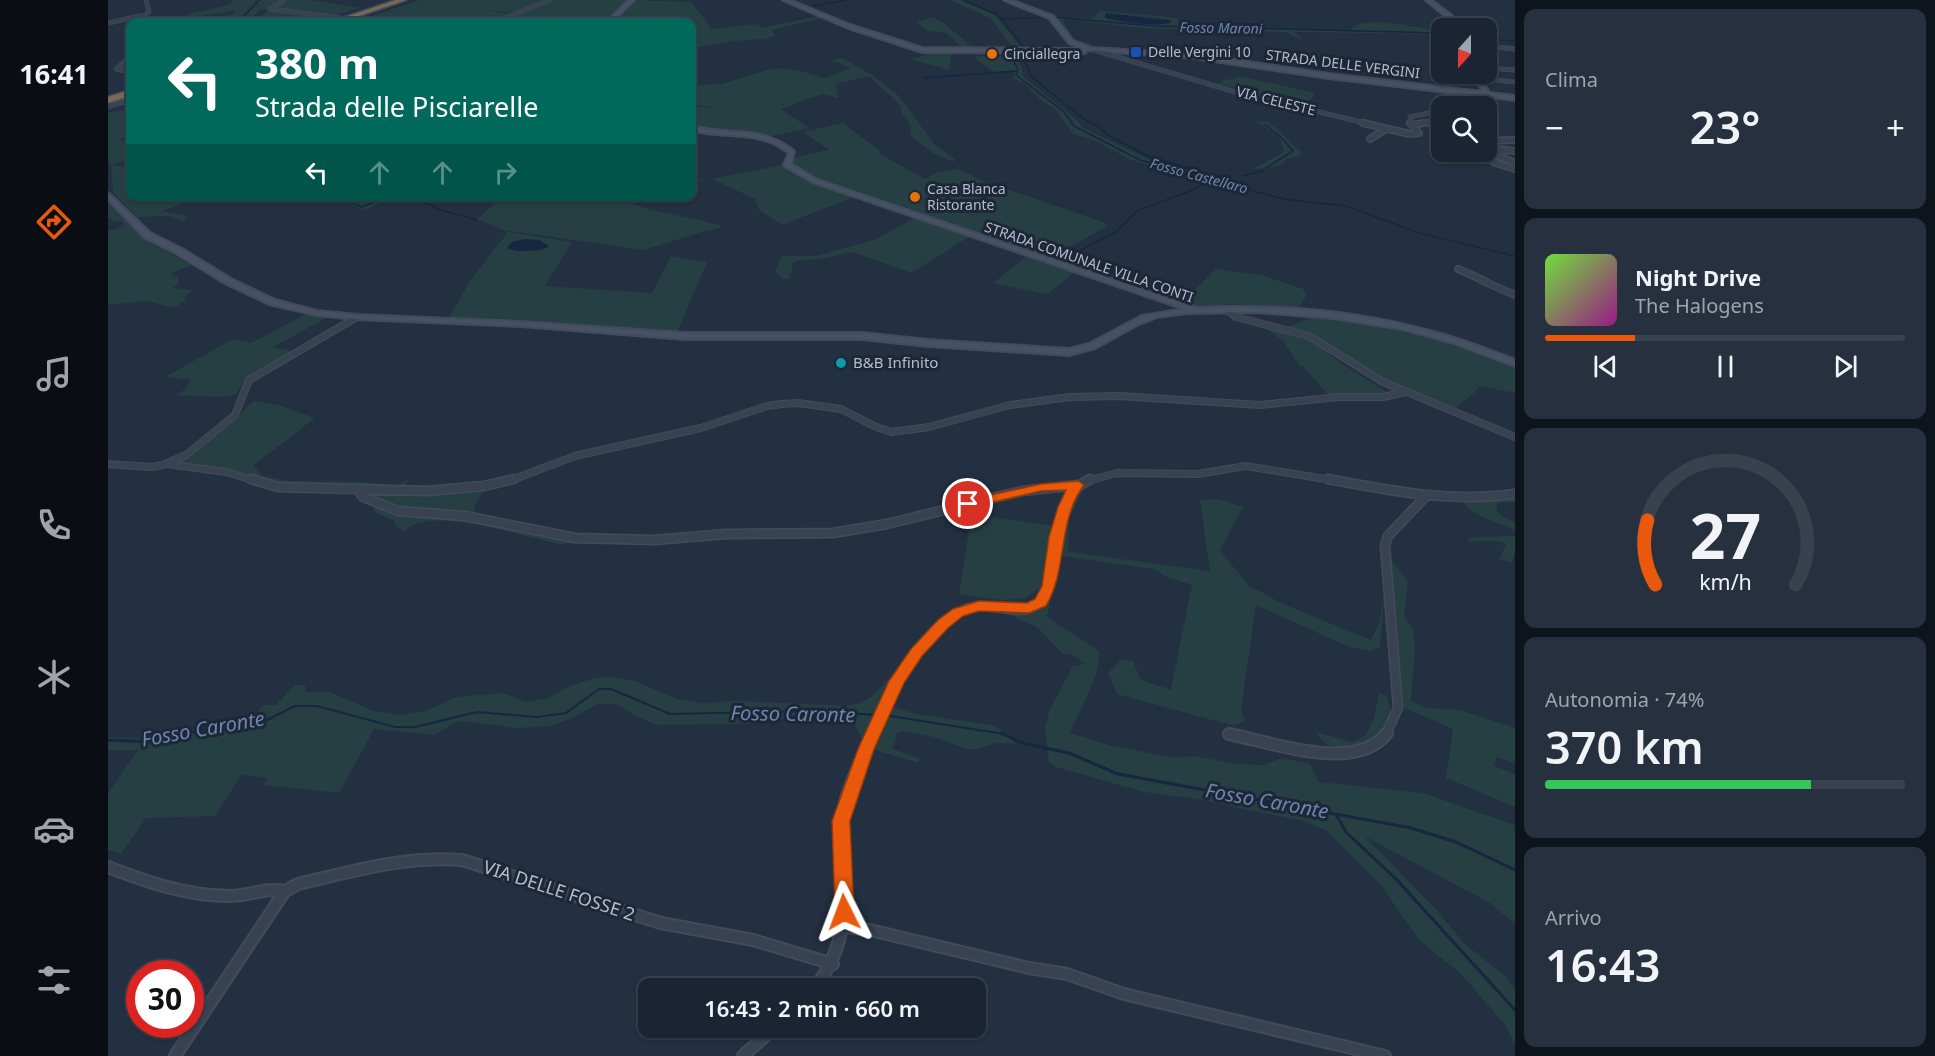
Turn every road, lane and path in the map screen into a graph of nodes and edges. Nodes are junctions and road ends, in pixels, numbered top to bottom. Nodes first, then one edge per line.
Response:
1 (146, 0) edge
2 (284, 0) edge
3 (404, 0) edge
4 (412, 0) edge
5 (549, 0) edge
6 (632, 0) edge
7 (785, 0) edge
8 (1006, 0) edge
9 (1428, 0) edge
10 (1014, 2) edge
11 (140, 16) joint
12 (131, 18) edge
13 (326, 18) edge
14 (345, 18) edge
15 (345, 18) edge
16 (507, 18) edge
17 (613, 18) edge
18 (1450, 18) edge
19 (126, 19) edge
20 (108, 23) edge
21 (1497, 47) edge
22 (1515, 49) edge
23 (1094, 50) junction
24 (126, 61) edge
25 (1497, 69) edge
26 (1515, 70) edge
27 (126, 71) edge
28 (1497, 79) edge
29 (1515, 82) edge
30 (1481, 84) edge
31 (126, 92) edge
32 (1487, 95) junction
33 (108, 98) edge
34 (1515, 98) edge
35 (126, 101) edge
36 (108, 107) edge
37 (1431, 112) edge
38 (1431, 124) edge
39 (1413, 125) junction
40 (1386, 129) junction
41 (696, 130) edge
42 (1370, 139) dead end
43 (1515, 140) edge
44 (1497, 141) edge
45 (1497, 145) edge
46 (1515, 145) edge
47 (1497, 150) edge
48 (1504, 151) junction
49 (1515, 153) edge
50 (1493, 162) edge
51 (1514, 162) dead end
52 (1515, 169) edge
53 (108, 195) edge
54 (1458, 269) dead end
55 (1515, 296) edge
56 (1227, 310) junction
57 (1196, 311) junction
58 (357, 317) junction
59 (1515, 363) edge
60 (1405, 392) junction
61 (1515, 437) edge
62 (108, 464) edge
63 (167, 464) junction
64 (1078, 485) junction
65 (357, 489) junction
66 (1515, 494) edge
67 (1426, 496) junction
68 (1228, 734) dead end
69 (108, 867) edge
70 (285, 891) junction
71 (844, 927) junction
72 (832, 964) junction
73 (822, 978) edge
74 (763, 1038) edge
75 (175, 1056) edge
76 (743, 1056) edge
77 (1385, 1056) edge

1 - 11 street
2 - 13 street
3 - 14 highway
4 - 15 highway
5 - 16 street
6 - 17 main road
7 - 23 main road
8 - 10 main road, STRADA DELLE VERGINI
9 - 18 main road
10 - 23 main road, STRADA DELLE VERGINI
11 - 12 street
19 - 20 street
21 - 22 street
23 - 32 main road, STRADA DELLE VERGINI
23 - 40 street, VIA CELESTE
24 - 27 street
25 - 26 street
28 - 29 street
30 - 32 main road
31 - 33 highway
32 - 34 main road, STRADA DELLE VERGINI
35 - 36 street
37 - 39 street
38 - 39 street, VIA CELESTE
39 - 40 street, VIA CELESTE
40 - 42 street
41 - 57 main road, STRADA COMUNALE VILLA CONTI
43 - 44 street
45 - 46 street
47 - 48 street
48 - 49 street
48 - 51 street
50 - 52 street
53 - 58 main road
54 - 55 street
56 - 57 main road
56 - 59 main road
56 - 60 street
57 - 58 main road
58 - 63 street
60 - 61 street
60 - 65 street
62 - 63 street
63 - 65 street
64 - 65 street
64 - 67 street
64 - 71 street
66 - 67 street
67 - 68 street
69 - 70 street, VIA DELLE FOSSE 2
70 - 72 street, VIA DELLE FOSSE 2
70 - 75 street
71 - 72 street
71 - 77 street
72 - 73 street
74 - 76 street

